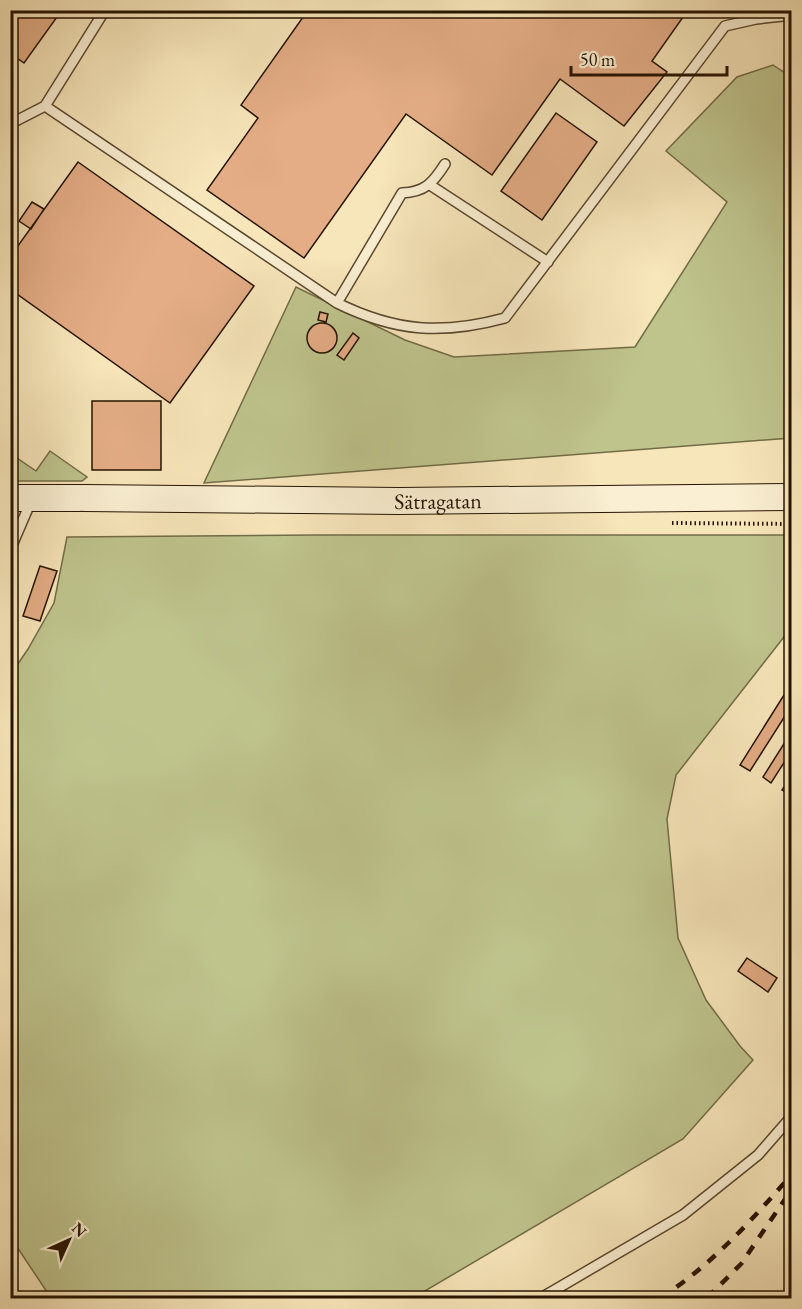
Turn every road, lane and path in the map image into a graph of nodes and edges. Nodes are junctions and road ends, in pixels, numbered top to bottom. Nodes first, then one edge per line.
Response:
1 (105, 10) edge
2 (792, 15) edge
3 (45, 106) junction
4 (10, 124) edge
5 (445, 164) dead end
6 (430, 185) junction
7 (548, 262) junction
8 (337, 303) junction
9 (792, 497) edge
10 (21, 498) edge
11 (10, 550) edge
12 (792, 1116) edge
13 (541, 1299) edge

1 - 3 lane
2 - 7 lane
3 - 4 lane
3 - 8 lane
5 - 6 lane
6 - 7 lane
6 - 8 lane
7 - 8 lane
9 - 10 street, Sätragatan
10 - 11 lane
12 - 13 lane

